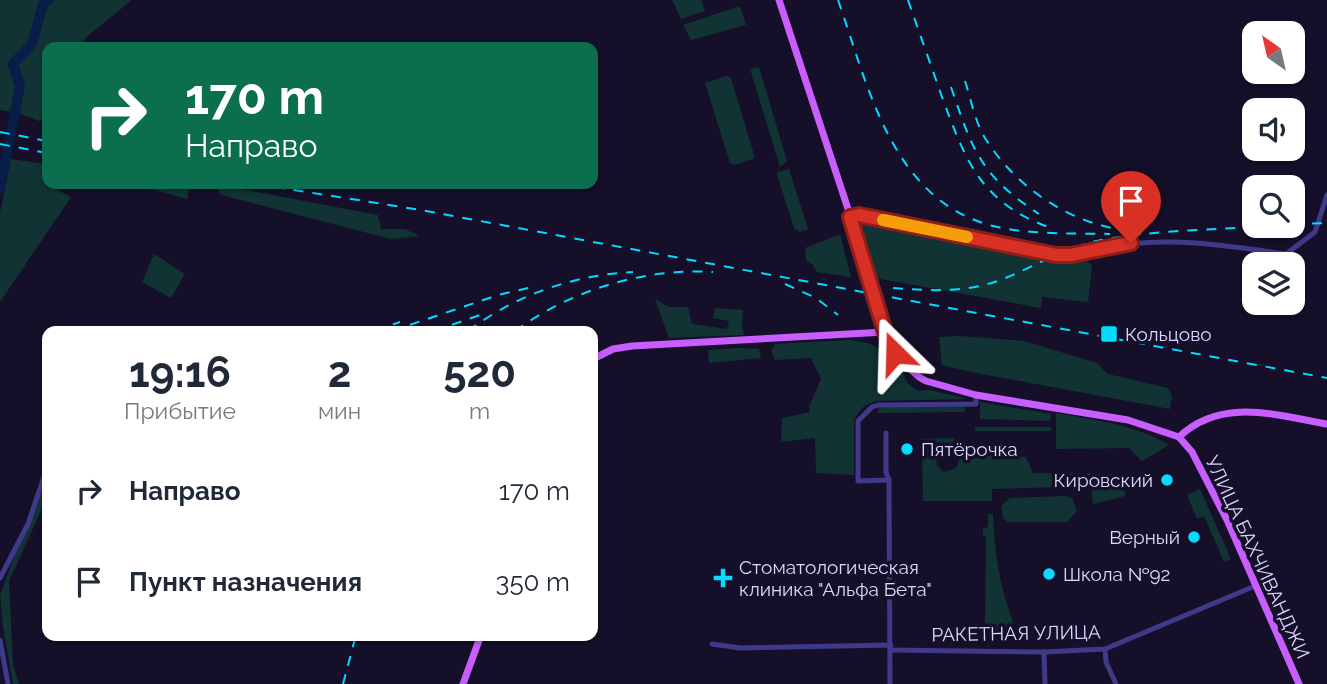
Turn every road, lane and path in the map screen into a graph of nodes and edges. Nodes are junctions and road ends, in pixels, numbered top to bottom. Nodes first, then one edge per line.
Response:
1 (779, 0) edge
2 (1327, 195) edge
3 (850, 217) junction
4 (885, 332) junction
5 (598, 356) edge
6 (976, 395) junction
7 (1327, 424) edge
8 (886, 433) dead end
9 (1179, 437) junction
10 (889, 480) junction
11 (42, 483) edge
12 (0, 578) edge
13 (1255, 586) junction
14 (0, 640) edge
15 (479, 641) edge
16 (712, 644) dead end
17 (891, 647) junction
18 (1105, 649) junction
19 (1044, 652) junction
20 (8, 684) edge
21 (463, 684) edge
22 (890, 684) edge
23 (1045, 684) edge
24 (1116, 684) edge
25 (1299, 684) edge

1 - 3 main road
2 - 3 street
3 - 4 main road
4 - 5 main road
4 - 6 main road
6 - 9 main road
6 - 10 street
7 - 9 main road
8 - 10 street
9 - 13 main road, УЛИЦА БАХЧИВАНДЖИ
10 - 17 street
11 - 12 street
13 - 18 street, РАКЕТНАЯ УЛИЦА
13 - 25 main road, УЛИЦА БАХЧИВАНДЖИ
14 - 20 street
15 - 21 main road
16 - 17 street, РАКЕТНАЯ УЛИЦА
17 - 19 street, РАКЕТНАЯ УЛИЦА
17 - 22 street
18 - 19 street, РАКЕТНАЯ УЛИЦА
18 - 24 street
19 - 23 street

